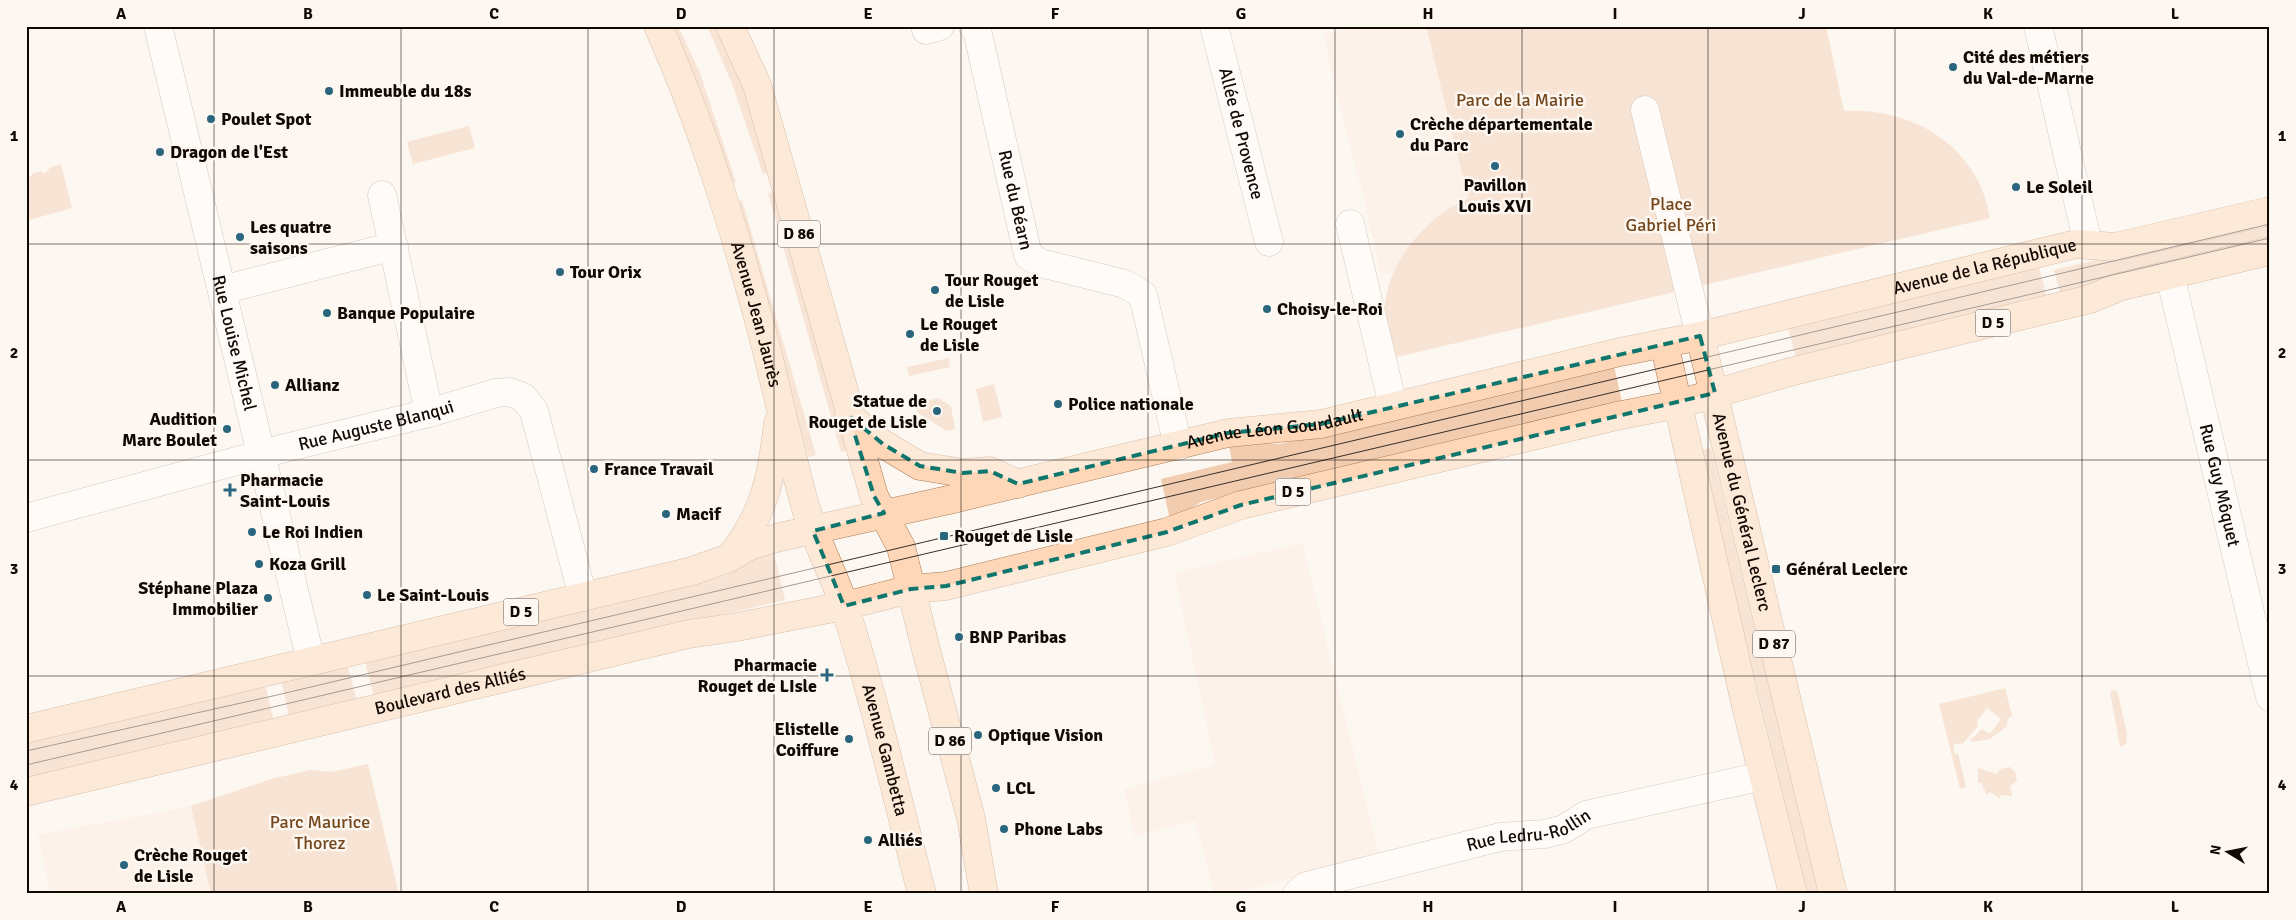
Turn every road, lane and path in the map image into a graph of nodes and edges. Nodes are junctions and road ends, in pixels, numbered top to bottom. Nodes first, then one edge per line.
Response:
1 (158, 26) edge
2 (658, 26) edge
3 (730, 26) edge
4 (974, 26) edge
5 (1214, 26) edge
6 (2038, 26) edge
7 (1645, 110) dead end
8 (382, 195) dead end
9 (2270, 211) edge
10 (1350, 224) dead end
11 (1268, 242) dead end
12 (2088, 244) junction
13 (394, 246) junction
14 (2270, 252) edge
15 (2170, 275) junction
16 (222, 290) junction
17 (1700, 336) junction
18 (1664, 343) junction
19 (1714, 393) junction
20 (1678, 404) junction
21 (1392, 406) junction
22 (780, 410) junction
23 (429, 413) junction
24 (849, 416) junction
25 (1178, 446) junction
26 (261, 455) junction
27 (1018, 484) junction
28 (884, 513) junction
29 (26, 518) edge
30 (812, 531) junction
31 (729, 558) junction
32 (911, 589) junction
33 (582, 597) junction
34 (844, 606) junction
35 (311, 661) junction
36 (2270, 697) edge
37 (26, 729) edge
38 (1762, 776) junction
39 (26, 792) edge
40 (922, 894) edge
41 (984, 894) edge
42 (1297, 894) edge
43 (1793, 894) edge
44 (1833, 894) edge

1 - 16 street, Rue Louise Michel
2 - 22 main road, Avenue Jean Jaurès
3 - 24 main road, D 86
4 - 25 street, Rue du Béarn
5 - 11 street, Allée de Provence
6 - 12 street
7 - 17 street
8 - 13 street
9 - 12 main road, Avenue de la République / D 5
10 - 21 street
12 - 17 main road, Avenue de la République / D 5
13 - 16 street
13 - 23 street
14 - 15 main road, D 5
15 - 19 main road, D 5
15 - 36 street, Rue Guy Môquet
16 - 26 street, Rue Louise Michel
17 - 18 main road, Avenue Léon Gourdault / D 5
17 - 19 main road, Avenue du Général Leclerc / D 87
18 - 20 main road, D 87
18 - 21 main road, Avenue Léon Gourdault / D 5
19 - 20 main road, D 5
19 - 44 main road, Avenue du Général Leclerc / D 87
20 - 32 main road, D 5
20 - 38 main road, D 87
21 - 25 main road, Avenue Léon Gourdault / D 5
22 - 30 main road, Avenue Jean Jaurès
22 - 31 main road
23 - 26 street, Rue Auguste Blanqui
23 - 33 street, Rue Auguste Blanqui
24 - 27 main road
24 - 28 main road, D 86
25 - 27 main road, Avenue Léon Gourdault / D 5
26 - 29 street, Rue Auguste Blanqui
26 - 35 street, Rue Louise Michel
27 - 28 main road, Avenue Léon Gourdault / D 5
28 - 30 main road, Avenue Léon Gourdault / D 5
28 - 32 main road, D 86
30 - 31 main road, D 5
30 - 34 main road, Avenue Jean Jaurès
31 - 33 main road, D 5
32 - 34 main road, Boulevard des Alliés / D 5
32 - 41 main road, D 86
33 - 35 main road, D 5
34 - 39 main road, Boulevard des Alliés / D 5
34 - 40 main road, Avenue Gambetta
35 - 37 main road, D 5
38 - 42 street, Rue Ledru-Rollin
38 - 43 main road, D 87

